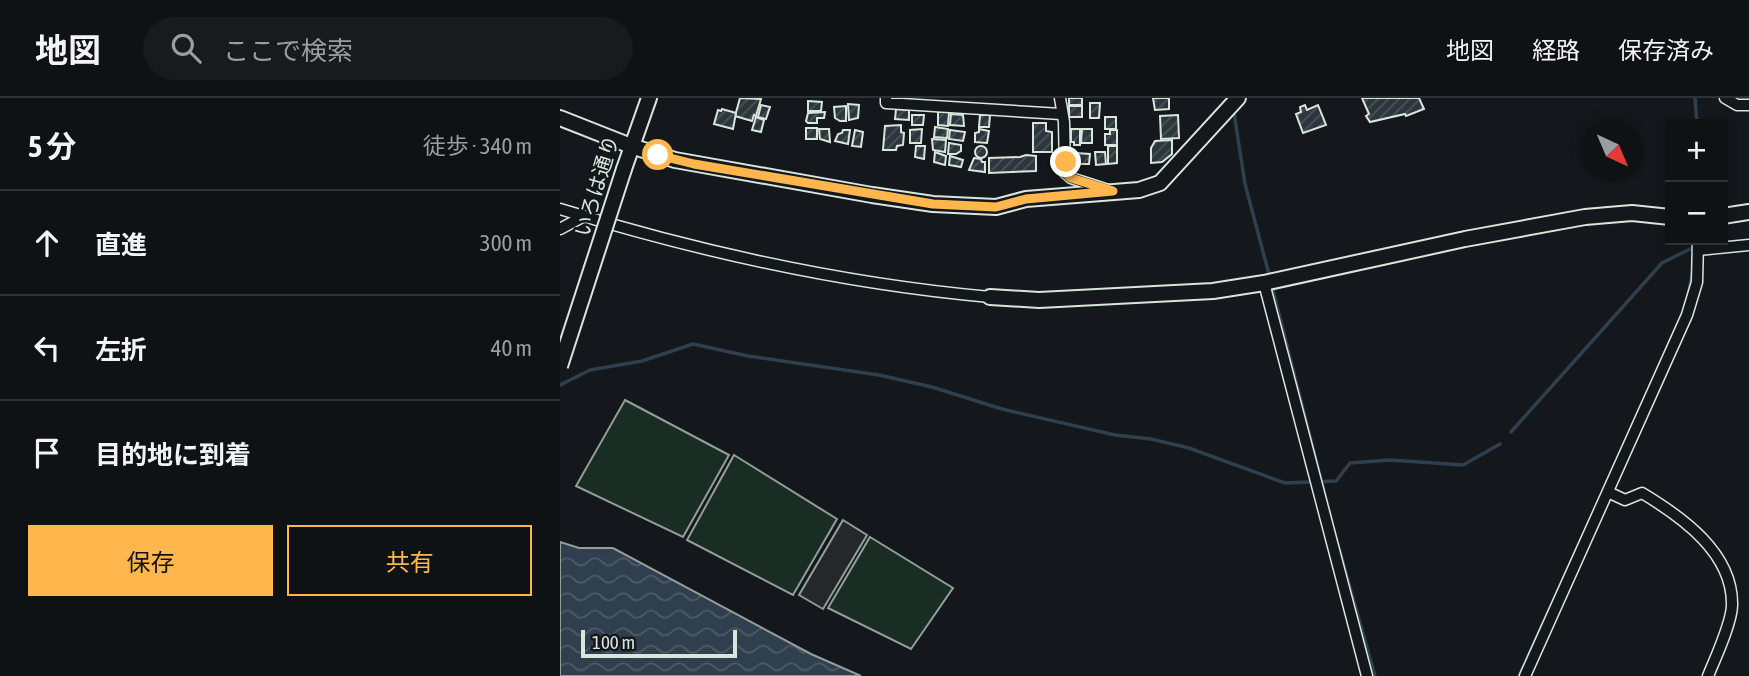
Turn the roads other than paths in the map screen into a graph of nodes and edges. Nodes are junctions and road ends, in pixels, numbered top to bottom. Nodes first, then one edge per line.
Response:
1 (887, 98) edge
2 (1060, 98) edge
3 (1725, 98) edge
4 (649, 99) edge
5 (1234, 100) edge
6 (1749, 105) edge
7 (1061, 114) junction
8 (560, 118) edge
9 (631, 146) junction
10 (1113, 191) junction
11 (560, 209) edge
12 (1749, 211) edge
13 (1728, 215) edge
14 (584, 216) junction
15 (1665, 216) edge
16 (560, 229) edge
17 (1698, 245) edge
18 (1728, 245) edge
19 (1749, 245) edge
20 (1267, 282) junction
21 (990, 297) joint
22 (560, 366) edge
23 (1608, 492) junction
24 (1367, 676) edge
25 (1525, 676) edge
26 (1708, 676) edge

1 - 7 street
2 - 7 street
3 - 6 street
4 - 9 street, いろは通り
5 - 10 street
7 - 10 street
8 - 9 street
9 - 10 street
9 - 22 street, いろは通り, bridge
11 - 14 street
12 - 13 street
14 - 16 street
14 - 21 street
15 - 20 street
17 - 23 street
18 - 19 street
20 - 21 street
20 - 24 street
23 - 25 street
23 - 26 street

